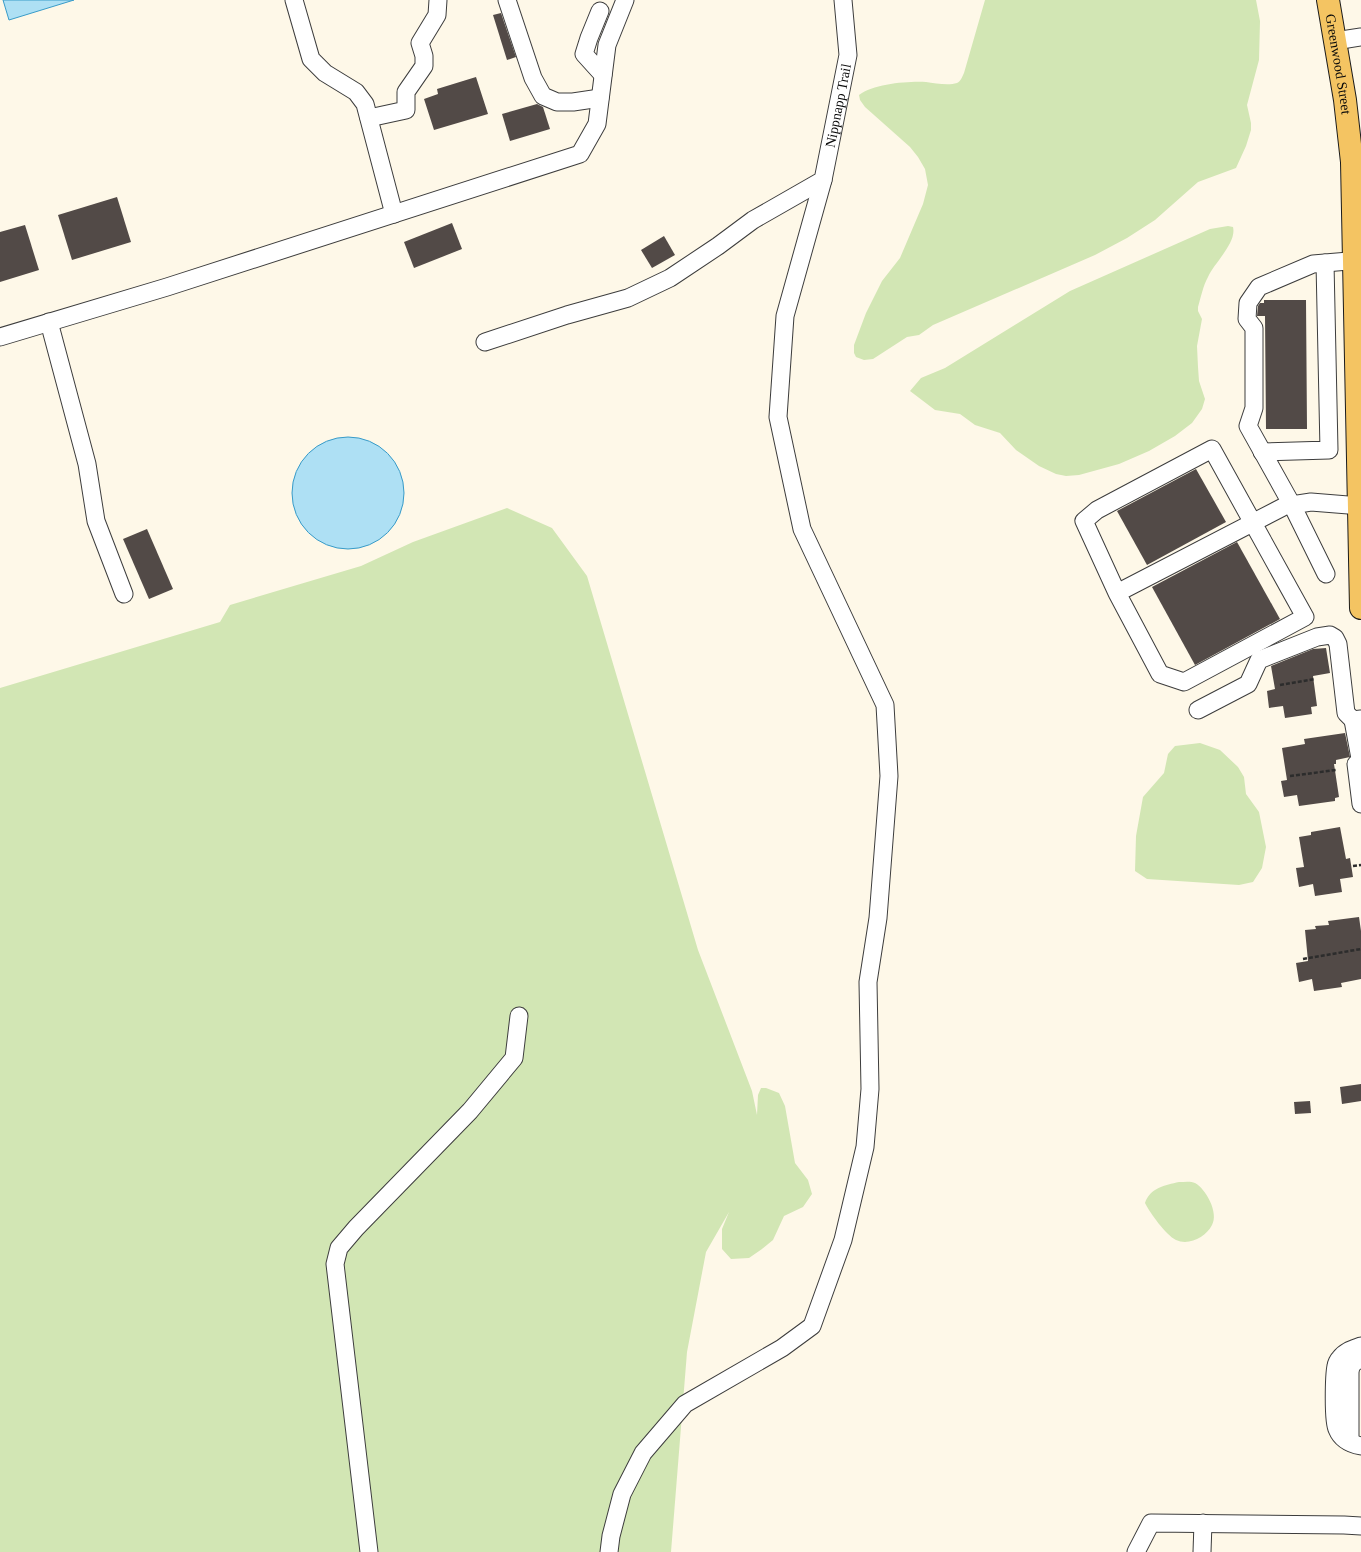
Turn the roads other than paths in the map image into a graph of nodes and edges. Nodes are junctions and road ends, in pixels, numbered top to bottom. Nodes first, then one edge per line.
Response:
1 (294, 0) edge
2 (438, 0) edge
3 (507, 0) edge
4 (625, 0) edge
5 (843, 0) edge
6 (1328, 0) edge
7 (600, 11) dead end
8 (1361, 37) edge
9 (1335, 41) junction
10 (603, 75) junction
11 (600, 98) junction
12 (369, 118) junction
13 (823, 180) junction
14 (394, 214) junction
15 (1358, 260) edge
16 (1325, 263) junction
17 (48, 322) junction
18 (0, 337) edge
19 (485, 342) dead end
20 (1262, 452) junction
21 (1292, 505) junction
22 (1360, 506) edge
23 (1252, 522) junction
24 (1360, 541) edge
25 (1326, 574) dead end
26 (1117, 592) junction
27 (124, 594) dead end
28 (1361, 608) edge
29 (1198, 710) dead end
30 (1357, 719) edge
31 (1361, 764) edge
32 (1361, 804) edge
33 (519, 1016) dead end
34 (1361, 1346) edge
35 (1361, 1353) edge
36 (1361, 1359) edge
37 (1361, 1366) edge
38 (1352, 1442) edge
39 (1203, 1523) junction
40 (1356, 1525) edge
41 (369, 1552) edge
42 (609, 1552) edge
43 (1136, 1552) edge
44 (1202, 1552) edge

1 - 12 lane
2 - 12 lane
3 - 11 lane
4 - 10 lane
5 - 13 lane, Nippnapp Trail
6 - 9 main road, Greenwood Street
7 - 10 lane
8 - 9 lane
9 - 15 main road, Greenwood Street
10 - 11 lane
11 - 14 lane
12 - 14 lane
13 - 19 lane
13 - 42 lane, Nippnapp Trail
14 - 17 lane
15 - 16 lane
15 - 22 main road, Greenwood Street
16 - 20 lane
16 - 20 lane
17 - 18 lane
17 - 27 lane
20 - 21 lane
21 - 22 lane
21 - 23 lane
21 - 25 lane
22 - 24 main road, Greenwood Street
23 - 26 lane
23 - 26 lane
23 - 26 lane
24 - 28 main road, Greenwood Street
29 - 30 lane
30 - 31 lane
31 - 32 lane
33 - 41 lane
34 - 38 lane
35 - 38 lane
36 - 38 lane
37 - 38 lane
39 - 40 lane
39 - 43 lane
39 - 44 lane

